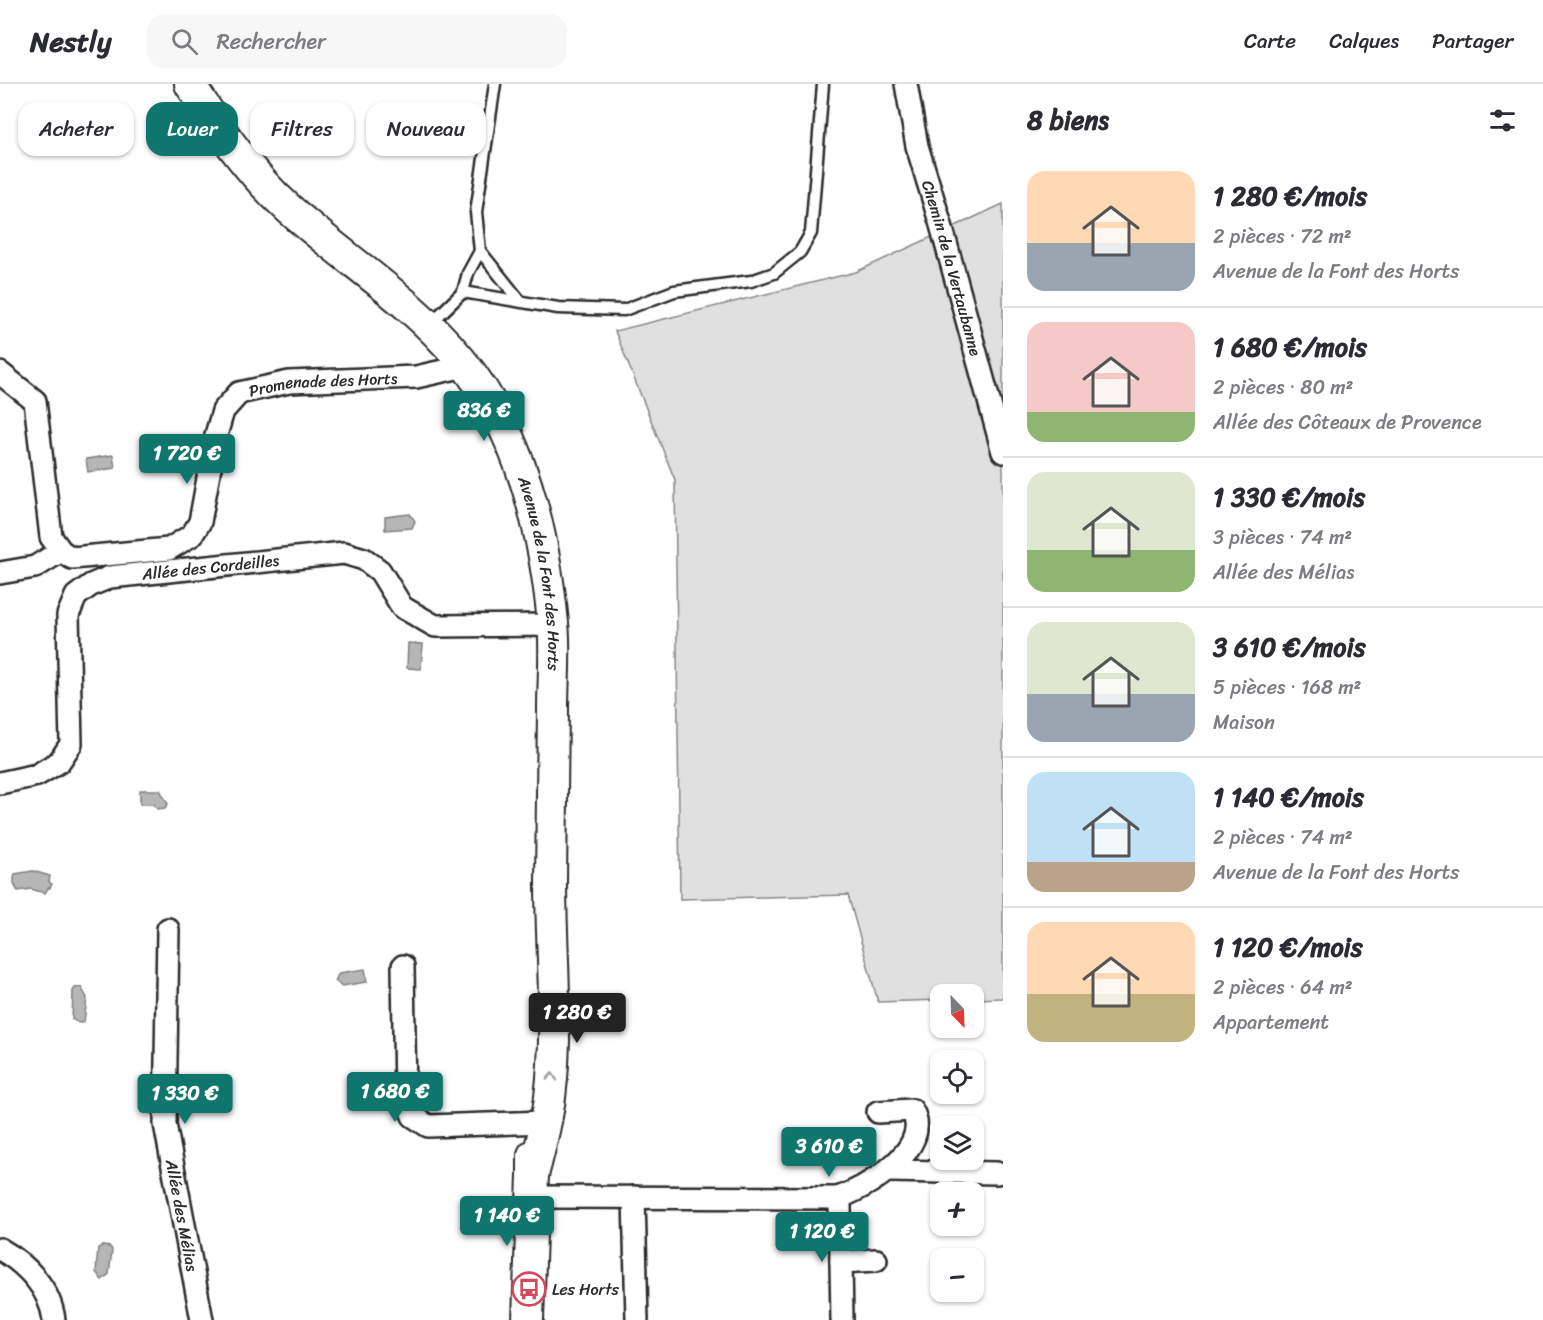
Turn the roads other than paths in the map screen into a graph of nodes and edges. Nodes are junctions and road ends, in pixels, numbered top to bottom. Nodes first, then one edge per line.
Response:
1 (190, 84) edge
2 (488, 84) edge
3 (823, 84) edge
4 (906, 84) edge
5 (494, 89) edge
6 (480, 251) junction
7 (463, 292) junction
8 (520, 302) junction
9 (430, 324) junction
10 (462, 361) junction
11 (0, 374) edge
12 (1003, 452) edge
13 (61, 551) junction
14 (0, 573) edge
15 (554, 625) junction
16 (0, 783) edge
17 (168, 929) dead end
18 (403, 966) dead end
19 (878, 1112) dead end
20 (538, 1122) junction
21 (888, 1171) junction
22 (997, 1173) dead end
23 (533, 1186) junction
24 (634, 1197) junction
25 (837, 1198) junction
26 (0, 1249) edge
27 (876, 1260) dead end
28 (841, 1262) junction
29 (54, 1320) edge
30 (202, 1320) edge
31 (528, 1320) edge
32 (637, 1320) edge
33 (842, 1320) edge

1 - 9 main road, Avenue de la Font des Horts
2 - 5 lane
3 - 8 lane
4 - 12 street, Chemin de la Vertaubanne
5 - 6 lane
6 - 7 lane
6 - 8 lane
7 - 8 lane
7 - 9 lane
9 - 10 main road, Avenue de la Font des Horts
10 - 13 street, Promenade des Horts
10 - 15 main road, Avenue de la Font des Horts
11 - 13 street
13 - 14 street
15 - 16 street, Allée des Cordeilles
15 - 20 main road, Avenue de la Font des Horts
17 - 30 street, Allée des Mélias
18 - 20 street
19 - 21 street
20 - 23 main road, Avenue de la Font des Horts
21 - 22 street
21 - 25 street
23 - 24 street
23 - 31 main road, Avenue de la Font des Horts
24 - 25 street
24 - 32 street
25 - 28 street
26 - 29 street
27 - 28 street
28 - 33 street

